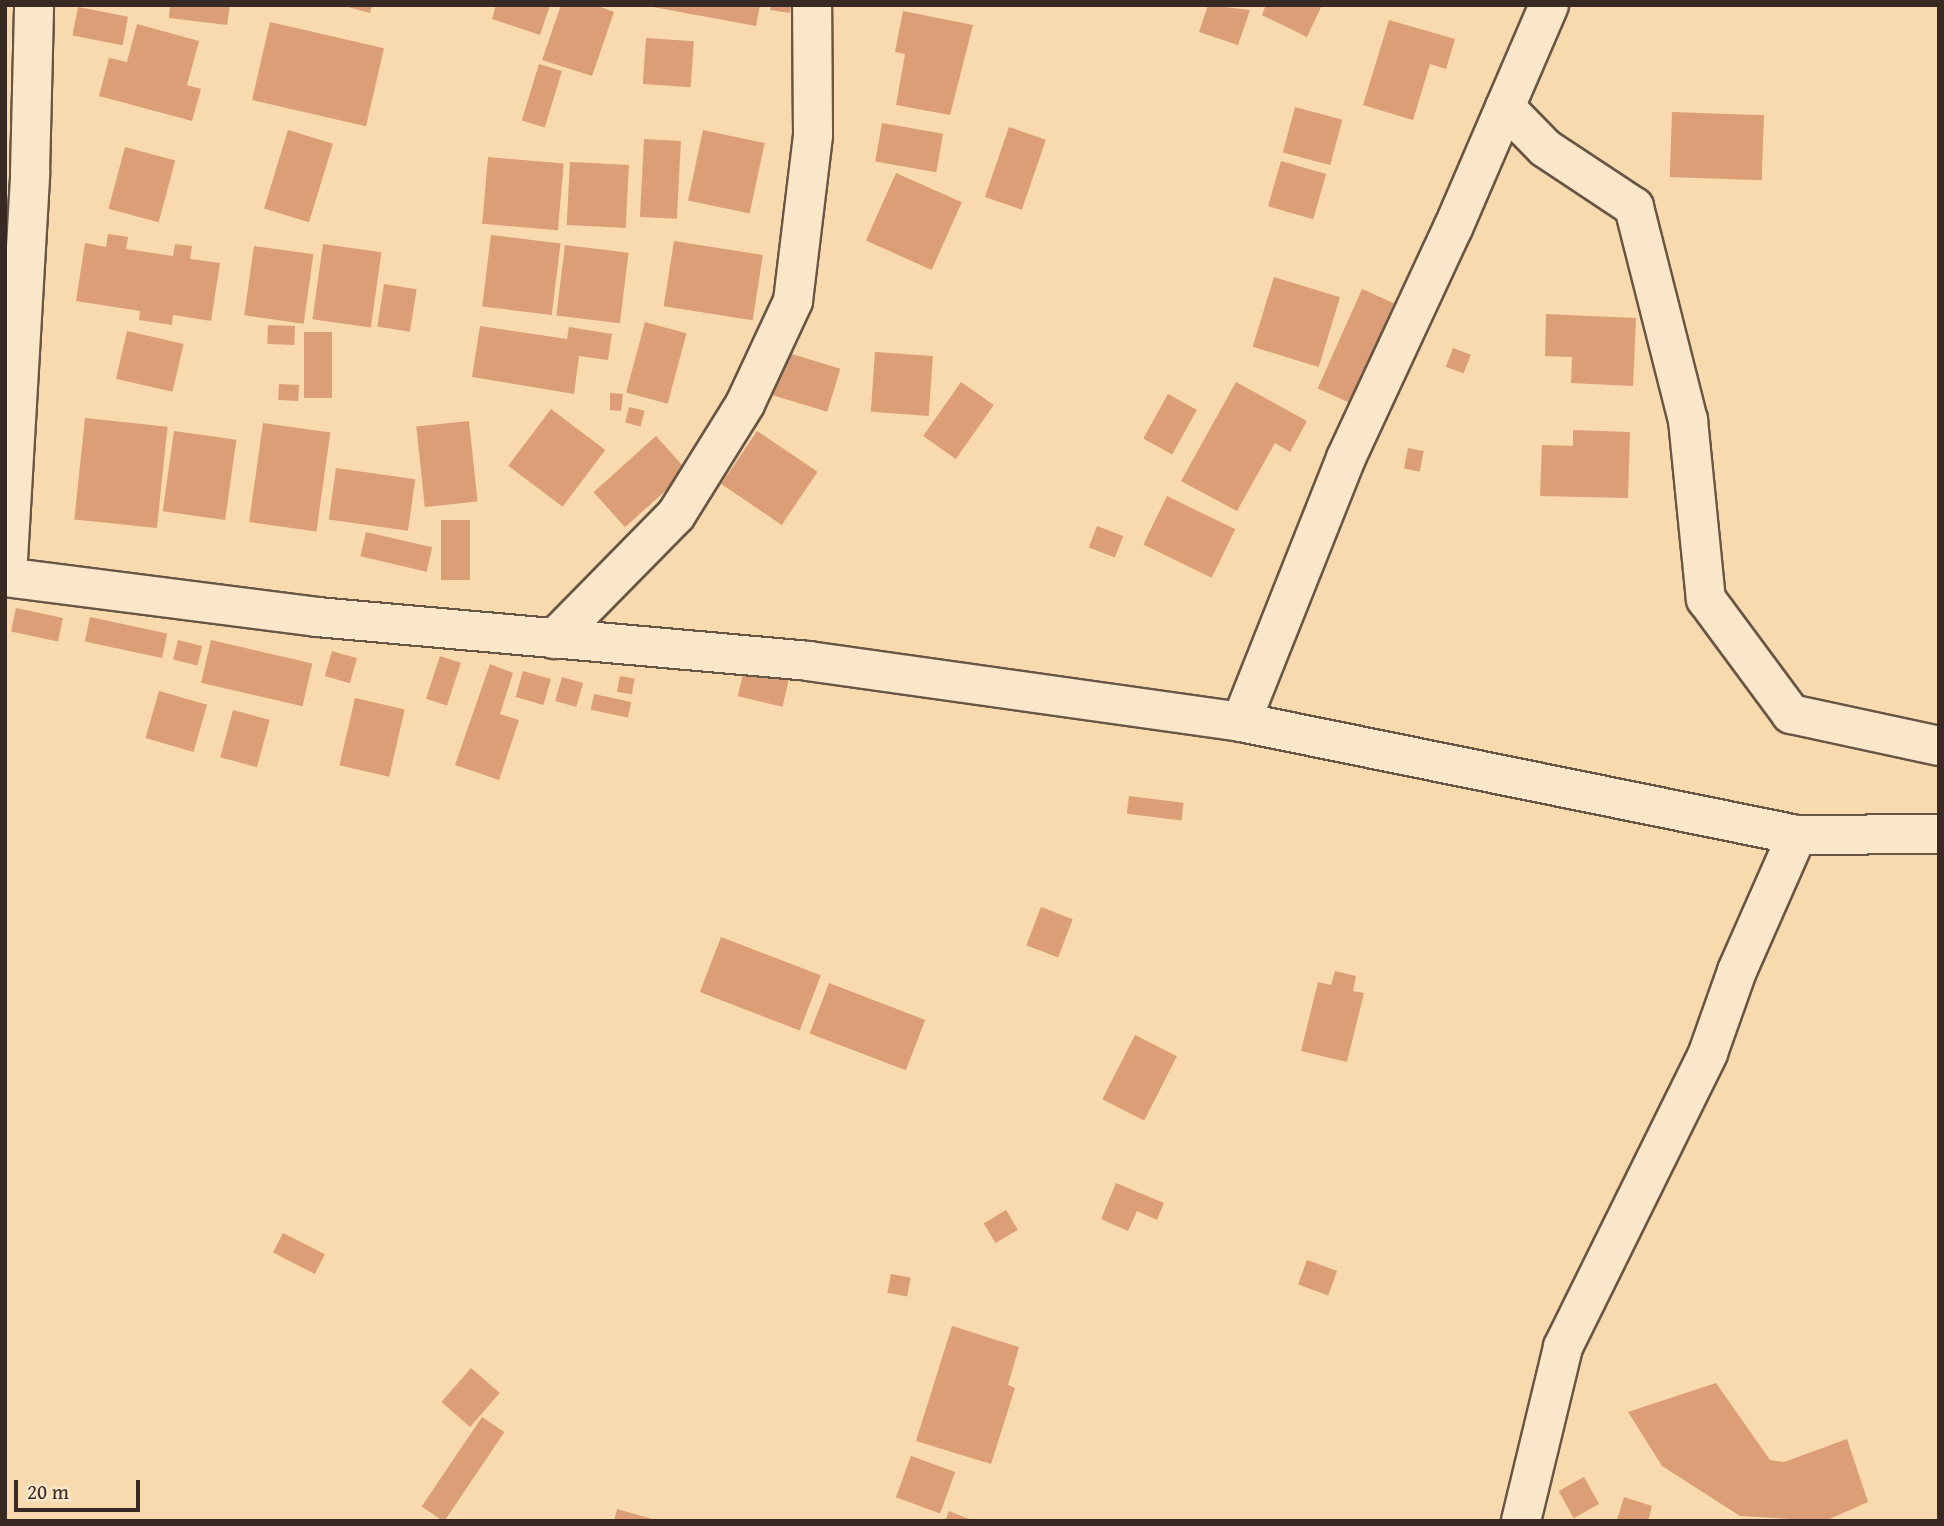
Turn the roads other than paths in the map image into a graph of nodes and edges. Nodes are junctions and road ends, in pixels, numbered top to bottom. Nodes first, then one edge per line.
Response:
1 (34, 5) edge
2 (812, 5) edge
3 (1549, 5) edge
4 (1505, 107) junction
5 (6, 577) edge
6 (554, 639) junction
7 (1241, 722) junction
8 (1939, 747) edge
9 (1939, 834) edge
10 (1797, 835) junction
11 (1521, 1521) edge

1 - 5 street
2 - 6 street
3 - 4 street
4 - 7 street
4 - 8 street
5 - 6 street
6 - 7 street
7 - 10 street
9 - 10 street
10 - 11 street

